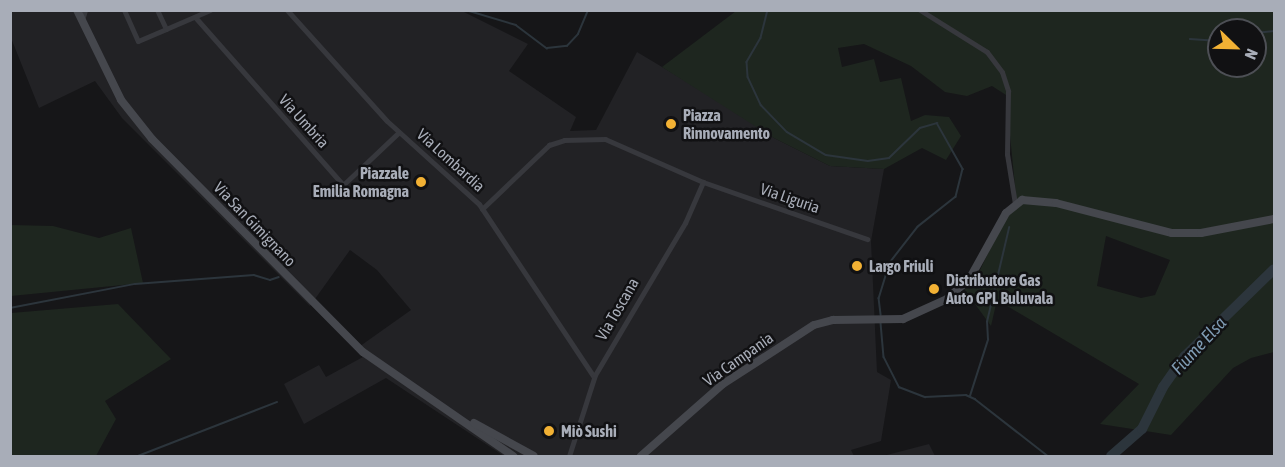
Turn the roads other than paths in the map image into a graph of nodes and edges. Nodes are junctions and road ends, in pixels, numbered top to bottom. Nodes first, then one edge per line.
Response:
1 (77, 10) edge
2 (85, 10) edge
3 (124, 10) edge
4 (158, 10) edge
5 (210, 10) edge
6 (287, 10) edge
7 (920, 10) edge
8 (195, 17) junction
9 (82, 22) junction
10 (166, 29) junction
11 (399, 132) junction
12 (703, 182) junction
13 (1015, 204) junction
14 (482, 209) junction
15 (1275, 219) edge
16 (867, 239) dead end
17 (594, 377) junction
18 (459, 416) junction
19 (513, 456) edge
20 (534, 456) edge
21 (569, 456) edge
22 (641, 456) edge

1 - 9 street, Via San Gimignano
2 - 9 street
3 - 10 street
4 - 10 street
5 - 8 street
6 - 11 street, Via Lombardia
7 - 13 street
8 - 10 street
8 - 11 street, Via Umbria
9 - 18 street, Via San Gimignano
11 - 14 street, Via Lombardia
12 - 14 street
12 - 16 street, Via Liguria
12 - 17 street, Via Toscana
13 - 15 street
13 - 22 street, Via Campania
14 - 17 street, Via Lombardia
17 - 21 street, Via Toscana
18 - 19 street, Via San Gimignano
18 - 20 street, Via San Gimignano

